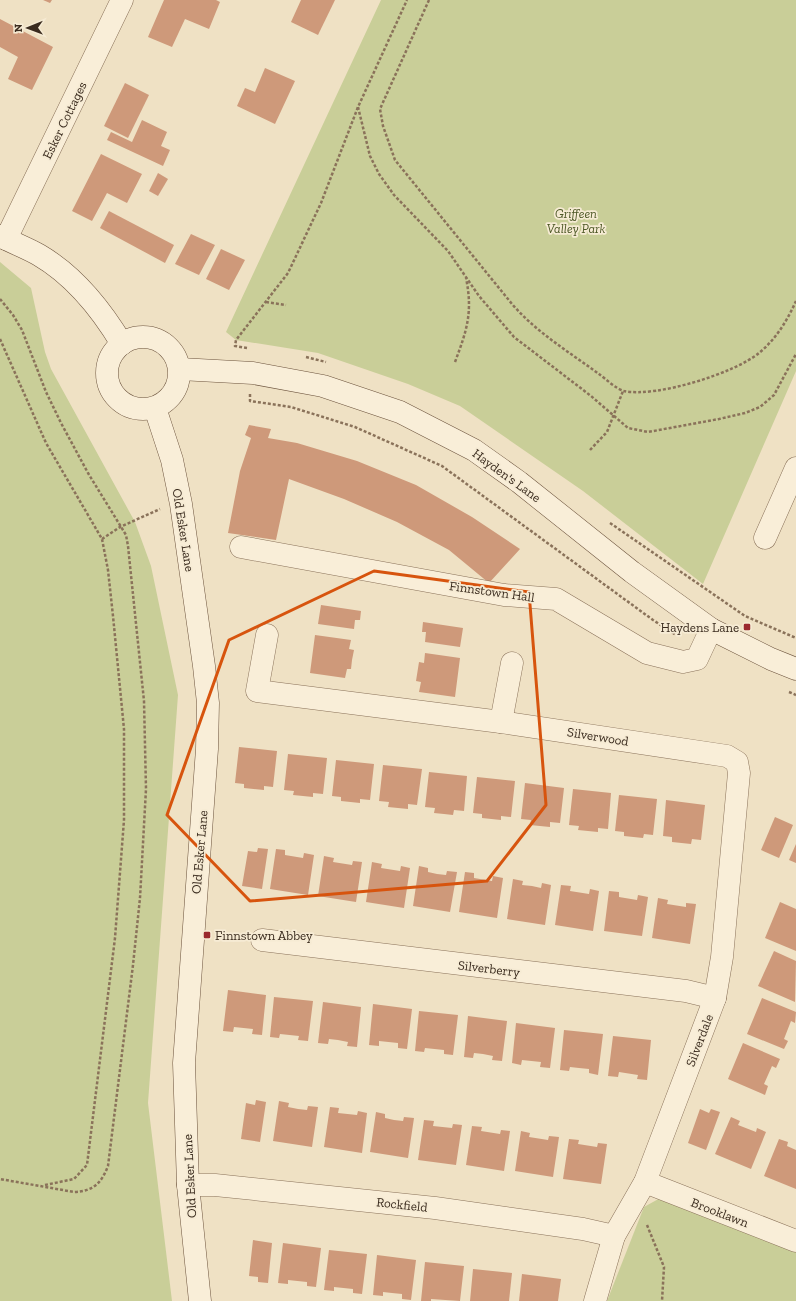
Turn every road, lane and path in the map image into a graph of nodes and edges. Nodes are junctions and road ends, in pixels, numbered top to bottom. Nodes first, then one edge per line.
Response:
1 (122, 0) edge
2 (407, 0) edge
3 (429, 0) edge
4 (358, 107) junction
5 (3, 238) edge
6 (465, 275) junction
7 (0, 299) edge
8 (796, 301) edge
9 (266, 302) junction
10 (286, 305) dead end
11 (0, 339) edge
12 (122, 344) junction
13 (234, 346) dead end
14 (796, 354) edge
15 (455, 362) dead end
16 (180, 369) junction
17 (623, 391) junction
18 (250, 401) dead end
19 (155, 408) junction
20 (614, 416) junction
21 (590, 450) dead end
22 (796, 468) edge
23 (790, 501) edge
24 (161, 509) dead end
25 (120, 527) junction
26 (765, 538) dead end
27 (102, 539) junction
28 (241, 547) dead end
29 (711, 629) junction
30 (267, 636) dead end
31 (682, 638) dead end
32 (512, 663) dead end
33 (796, 669) edge
34 (501, 722) junction
35 (737, 762) joint
36 (262, 940) dead end
37 (715, 998) junction
38 (0, 1179) edge
39 (645, 1182) junction
40 (188, 1185) junction
41 (43, 1186) junction
42 (643, 1220) dead end
43 (614, 1236) junction
44 (796, 1241) edge
45 (200, 1301) edge
46 (595, 1301) edge
47 (662, 1301) edge

1 - 5 street, Esker Cottages
2 - 4 path
3 - 17 path
4 - 6 path
4 - 9 path
5 - 12 street
6 - 15 path
6 - 20 path
7 - 25 path
8 - 17 path
9 - 10 path
9 - 13 path
11 - 27 path
12 - 16 street
12 - 19 street
14 - 20 path
16 - 19 street
16 - 29 street, Hayden's Lane
17 - 20 path
18 - 31 path
19 - 40 street, Old Esker Lane
20 - 21 path
22 - 23 street
23 - 26 street
24 - 25 path
25 - 27 path
25 - 41 path
27 - 41 path
28 - 29 street, Finnstown Hall
29 - 33 street, Hayden's Lane
30 - 34 street, Silverwood
32 - 34 street
34 - 35 street, Silverwood
35 - 37 street, Silverdale
36 - 37 street, Silverberry
37 - 39 street, Silverdale
38 - 41 path
39 - 43 street, Silverdale
39 - 44 street, Brooklawn
40 - 43 street, Rockfield
40 - 45 street, Old Esker Lane
42 - 47 path
43 - 46 street, Silverdale

